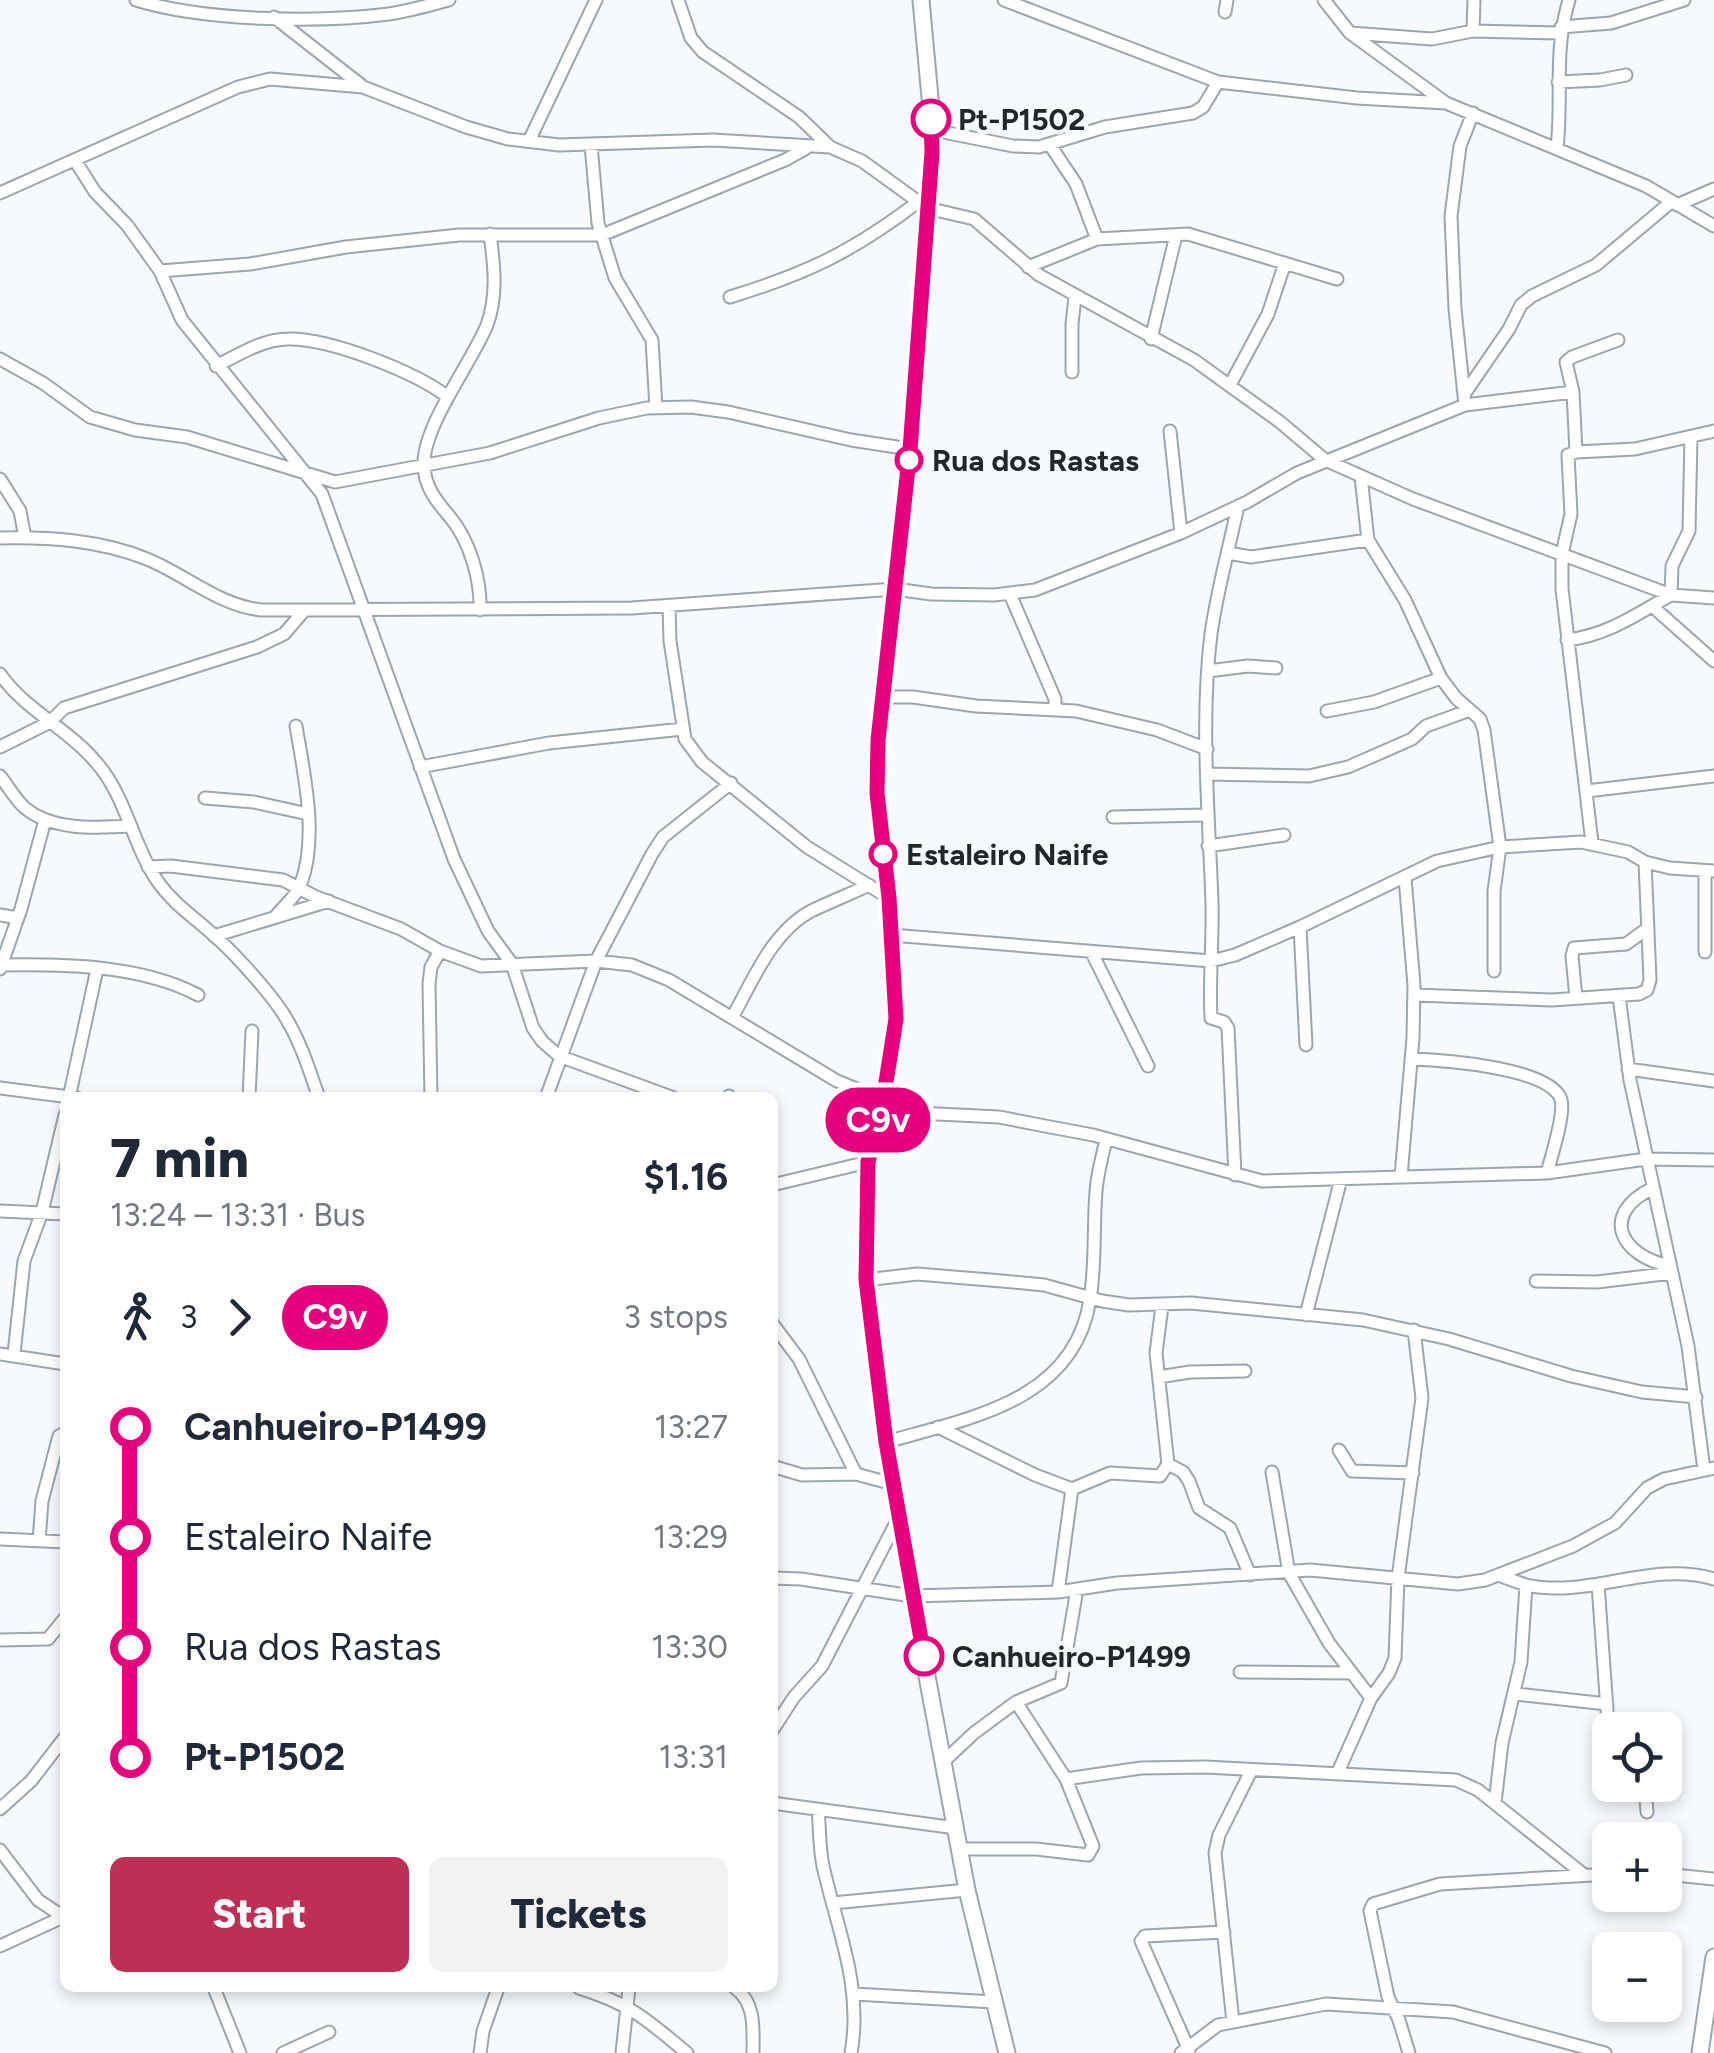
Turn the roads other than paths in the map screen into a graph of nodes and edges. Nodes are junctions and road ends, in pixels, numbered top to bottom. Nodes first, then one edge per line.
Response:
1 (136, 0) edge
2 (302, 0) edge
3 (390, 0) edge
4 (449, 0) edge
5 (596, 0) edge
6 (678, 0) edge
7 (920, 0) edge
8 (1004, 0) edge
9 (1324, 0) edge
10 (1474, 0) edge
11 (1569, 0) edge
12 (1684, 0) edge
13 (389, 14) junction
14 (274, 17) junction
15 (301, 17) junction
16 (1560, 30) junction
17 (1473, 31) junction
18 (297, 32) junction
19 (1350, 33) junction
20 (335, 64) junction
21 (1626, 76) dead end
22 (325, 82) junction
23 (1218, 82) junction
24 (1558, 82) junction
25 (363, 87) junction
26 (1446, 103) junction
27 (1473, 113) junction
28 (933, 130) junction
29 (529, 141) junction
30 (591, 145) junction
31 (1050, 145) junction
32 (806, 148) junction
33 (830, 148) junction
34 (1558, 148) junction
35 (76, 162) junction
36 (1714, 189) edge
37 (0, 194) edge
38 (1674, 203) junction
39 (922, 205) junction
40 (1714, 226) edge
41 (490, 234) junction
42 (602, 235) junction
43 (1176, 235) junction
44 (1097, 239) junction
45 (1285, 263) junction
46 (1028, 267) junction
47 (160, 270) junction
48 (1336, 279) dead end
49 (730, 297) dead end
50 (1075, 297) junction
51 (1151, 338) junction
52 (1618, 340) dead end
53 (0, 359) edge
54 (216, 366) junction
55 (1072, 372) dead end
56 (1230, 385) junction
57 (1573, 392) junction
58 (448, 397) junction
59 (1465, 399) junction
60 (656, 408) junction
61 (1170, 431) dead end
62 (1714, 431) edge
63 (1691, 437) junction
64 (910, 450) junction
65 (1576, 452) junction
66 (1326, 460) junction
67 (424, 463) junction
68 (310, 477) junction
69 (1361, 477) junction
70 (0, 479) edge
71 (1238, 506) junction
72 (1181, 533) junction
73 (0, 538) edge
74 (25, 538) junction
75 (1368, 540) junction
76 (1228, 553) junction
77 (1562, 554) junction
78 (895, 589) junction
79 (1010, 594) junction
80 (1670, 595) junction
81 (1714, 598) edge
82 (670, 606) junction
83 (1652, 606) junction
84 (363, 608) junction
85 (304, 610) junction
86 (480, 610) junction
87 (1567, 640) junction
88 (1714, 661) edge
89 (1276, 668) dead end
90 (1208, 670) junction
91 (0, 674) edge
92 (1441, 678) junction
93 (883, 697) junction
94 (1055, 709) junction
95 (1470, 710) junction
96 (1328, 711) dead end
97 (50, 722) junction
98 (296, 726) dead end
99 (683, 729) junction
100 (0, 747) edge
101 (1207, 750) junction
102 (420, 768) junction
103 (1207, 774) junction
104 (0, 776) edge
105 (1714, 776) edge
106 (732, 784) junction
107 (1587, 791) junction
108 (205, 798) dead end
109 (308, 814) junction
110 (1206, 815) junction
111 (1113, 817) dead end
112 (45, 820) junction
113 (131, 826) junction
114 (1284, 835) dead end
115 (1592, 844) junction
116 (1208, 846) junction
117 (1500, 847) junction
118 (1644, 862) junction
119 (148, 868) junction
120 (1710, 871) edge
121 (1405, 878) junction
122 (869, 886) junction
123 (300, 888) junction
124 (889, 898) junction
125 (329, 902) junction
126 (0, 915) edge
127 (275, 916) junction
128 (18, 918) junction
129 (1300, 928) junction
130 (1648, 928) junction
131 (891, 935) junction
132 (214, 936) junction
133 (440, 951) junction
134 (1092, 952) junction
135 (1705, 952) dead end
136 (596, 960) junction
137 (1211, 961) junction
138 (512, 964) junction
139 (1, 967) edge
140 (97, 969) junction
141 (1494, 971) dead end
142 (198, 995) dead end
143 (1414, 995) junction
144 (1619, 996) junction
145 (1576, 998) junction
146 (732, 1018) junction
147 (252, 1031) dead end
148 (1306, 1045) dead end
149 (559, 1056) junction
150 (1412, 1058) junction
151 (1148, 1066) dead end
152 (1628, 1069) junction
153 (1714, 1080) edge
154 (0, 1088) edge
155 (70, 1092) edge
156 (249, 1092) edge
157 (317, 1092) edge
158 (431, 1092) edge
159 (548, 1092) edge
160 (658, 1092) edge
161 (60, 1096) edge
162 (883, 1101) junction
163 (60, 1136) edge
164 (1106, 1140) junction
165 (1646, 1159) junction
166 (1714, 1160) edge
167 (868, 1162) junction
168 (1547, 1173) junction
169 (1235, 1176) junction
170 (1400, 1176) junction
171 (1342, 1178) junction
172 (778, 1184) edge
173 (1653, 1188) junction
174 (0, 1211) edge
175 (42, 1212) junction
176 (60, 1214) edge
177 (1671, 1270) junction
178 (866, 1280) junction
179 (1536, 1281) dead end
180 (1091, 1297) junction
181 (1162, 1306) junction
182 (1306, 1315) junction
183 (1414, 1330) junction
184 (778, 1331) edge
185 (7, 1354) edge
186 (60, 1363) edge
187 (1245, 1371) dead end
188 (1159, 1377) junction
189 (1696, 1397) junction
190 (938, 1428) junction
191 (60, 1435) edge
192 (886, 1442) junction
193 (1339, 1450) dead end
194 (1168, 1464) junction
195 (778, 1468) edge
196 (1709, 1469) edge
197 (1272, 1472) dead end
198 (1413, 1473) junction
199 (856, 1474) junction
200 (893, 1484) junction
201 (1072, 1489) junction
202 (899, 1517) junction
203 (0, 1539) edge
204 (39, 1541) junction
205 (60, 1542) edge
206 (1289, 1574) junction
207 (1498, 1575) junction
208 (1250, 1576) junction
209 (778, 1578) edge
210 (1398, 1578) junction
211 (1714, 1578) edge
212 (1598, 1584) junction
213 (1526, 1585) junction
214 (1077, 1589) junction
215 (862, 1590) junction
216 (1058, 1592) junction
217 (912, 1596) junction
218 (60, 1626) edge
219 (0, 1640) edge
220 (1240, 1672) dead end
221 (1352, 1673) junction
222 (1516, 1694) junction
223 (1371, 1698) junction
224 (1016, 1702) junction
225 (1607, 1704) junction
226 (1607, 1712) edge
227 (778, 1721) edge
228 (60, 1743) edge
229 (943, 1762) junction
230 (1251, 1771) junction
231 (1338, 1772) junction
232 (1066, 1779) junction
233 (1646, 1802) edge
234 (1495, 1803) junction
235 (778, 1804) edge
236 (0, 1808) edge
237 (818, 1810) junction
238 (1647, 1812) dead end
239 (956, 1828) junction
240 (0, 1850) edge
241 (960, 1850) junction
242 (1583, 1874) junction
243 (1592, 1874) edge
244 (1682, 1876) edge
245 (1714, 1880) edge
246 (967, 1890) junction
247 (833, 1904) junction
248 (60, 1915) edge
249 (60, 1920) edge
250 (1224, 1932) junction
251 (0, 1946) edge
252 (1714, 1958) edge
253 (1712, 1990) edge
254 (216, 1992) edge
255 (497, 1992) edge
256 (590, 1992) edge
257 (628, 1992) edge
258 (741, 1992) edge
259 (854, 1994) junction
260 (994, 2002) junction
261 (628, 2006) junction
262 (1394, 2010) junction
263 (1232, 2022) junction
264 (329, 2032) dead end
265 (1186, 2051) edge
266 (240, 2053) edge
267 (283, 2053) edge
268 (480, 2053) edge
269 (622, 2053) edge
270 (687, 2053) edge
271 (753, 2053) edge
272 (851, 2053) edge
273 (1006, 2053) edge
274 (1410, 2053) edge
275 (1605, 2053) edge
276 (1700, 2053) edge

1 - 14 street
2 - 15 street
3 - 13 street
4 - 13 street
5 - 29 street
6 - 33 street
7 - 28 street
8 - 23 street
9 - 19 street
10 - 17 street
11 - 16 street
12 - 16 street
13 - 15 street
14 - 15 street
14 - 18 street
15 - 18 street
16 - 17 street
16 - 24 street
17 - 19 street
18 - 20 street
19 - 26 street
20 - 22 street
20 - 25 street
21 - 24 street
22 - 25 street
22 - 35 street
23 - 26 street
23 - 31 street
24 - 34 street
25 - 29 street
26 - 27 street
27 - 34 street
27 - 59 street
28 - 31 street
28 - 39 street
29 - 30 street
30 - 32 street
30 - 42 street
31 - 44 street
32 - 33 street
32 - 42 street
33 - 39 street
34 - 38 street
35 - 37 street
35 - 47 street
36 - 38 street
38 - 40 street
38 - 59 street
39 - 46 street
39 - 49 street
39 - 64 street
41 - 42 street
41 - 47 street
41 - 58 street
42 - 60 street
43 - 44 street
43 - 45 street
43 - 51 street
44 - 46 street
45 - 48 street
45 - 56 street
46 - 50 street
47 - 54 street
50 - 51 street
50 - 55 street
51 - 56 street
52 - 57 street
53 - 68 street
54 - 58 street
54 - 68 street
56 - 66 street
57 - 59 street
57 - 65 street
58 - 67 street
59 - 66 street
60 - 64 street
60 - 67 street
61 - 72 street
62 - 63 street
63 - 65 street
63 - 80 street
64 - 78 street
65 - 77 street
66 - 69 street
66 - 71 street
67 - 68 street
67 - 86 street
68 - 84 street
69 - 75 street
69 - 77 street
70 - 74 street
71 - 72 street
71 - 76 street
72 - 79 street
73 - 74 street
74 - 85 street
75 - 76 street
75 - 92 street
76 - 90 street
77 - 80 street
77 - 87 street
78 - 79 street
78 - 82 street
78 - 93 street
79 - 94 street
80 - 81 street
80 - 83 street
82 - 86 street
82 - 99 street
83 - 87 street
83 - 88 street
84 - 85 street
84 - 86 street
84 - 102 street
85 - 97 street
87 - 107 street
89 - 90 street
90 - 101 street
91 - 97 street
92 - 95 street
92 - 96 street
93 - 94 street
93 - 124 street
94 - 101 street
95 - 103 street
95 - 117 street
97 - 100 street
97 - 113 street
98 - 109 street
99 - 102 street
99 - 106 street
101 - 103 street
102 - 138 street
103 - 110 street
104 - 112 street
105 - 107 street
106 - 122 street
106 - 136 street
107 - 115 street
108 - 109 street
109 - 123 street
110 - 111 street
110 - 116 street
112 - 113 street
112 - 128 street
113 - 119 street
114 - 116 street
115 - 117 street
115 - 118 street
116 - 137 street
117 - 121 street
117 - 141 street
118 - 120 street
118 - 130 street
119 - 123 street
119 - 132 street
120 - 135 street
121 - 129 street
121 - 143 street
122 - 124 street
122 - 146 street
123 - 125 street
123 - 127 street
124 - 131 street
125 - 127 street
125 - 133 street
126 - 128 street
127 - 132 street
128 - 139 street
129 - 137 street
129 - 148 street
130 - 144 street
130 - 145 street
131 - 134 street
131 - 162 street
132 - 157 street
133 - 138 street
133 - 158 street
134 - 137 street
134 - 151 street
136 - 138 street
136 - 146 street
136 - 149 street
137 - 169 street
138 - 149 street
139 - 140 street
140 - 142 street
140 - 155 street
143 - 145 street
143 - 150 street
144 - 145 street
144 - 152 street
146 - 162 street
147 - 156 street
149 - 159 street
149 - 160 street
150 - 168 street
150 - 170 street
152 - 153 street
152 - 165 street
154 - 161 street
162 - 164 street
162 - 167 street
163 - 175 street
164 - 169 street
164 - 180 street
165 - 166 street
165 - 168 street
165 - 173 street
167 - 172 street
167 - 178 street
168 - 170 street
169 - 171 street
170 - 171 street
171 - 182 street
173 - 177 street
173 - 177 street
174 - 175 street
175 - 176 street
175 - 185 street
177 - 179 street
177 - 189 street
178 - 180 street
178 - 192 street
180 - 181 street
180 - 190 street
181 - 182 street
181 - 188 street
182 - 183 street
183 - 189 street
183 - 198 street
184 - 199 street
185 - 186 street
187 - 188 street
188 - 194 street
189 - 196 street
190 - 192 street
190 - 201 street
191 - 204 street
192 - 200 street
193 - 198 street
194 - 201 street
194 - 208 street
195 - 199 street
196 - 207 street
197 - 206 street
198 - 210 street
199 - 200 street
200 - 202 street
201 - 216 street
202 - 215 street
202 - 217 street
203 - 204 street
204 - 205 street
206 - 208 street
206 - 210 street
206 - 221 street
207 - 210 street
207 - 213 street
208 - 214 street
209 - 215 street
210 - 223 street
211 - 212 street
212 - 213 street
212 - 225 street
213 - 222 street
214 - 216 street
214 - 224 street
215 - 217 street
215 - 227 street
216 - 217 street
217 - 229 street
218 - 219 street
220 - 221 street
221 - 223 street
222 - 225 street
222 - 234 street
223 - 231 street
224 - 229 street
224 - 232 street
225 - 226 street
228 - 236 street
229 - 239 street
230 - 231 street
230 - 232 street
230 - 250 street
231 - 234 street
232 - 241 street
233 - 238 street
234 - 242 street
235 - 237 street
237 - 239 street
237 - 247 street
239 - 241 street
240 - 248 street
241 - 246 street
242 - 243 street
242 - 262 street
244 - 245 street
246 - 247 street
246 - 260 street
247 - 259 street
249 - 251 street
250 - 263 street
250 - 265 street
252 - 253 street
253 - 276 street
254 - 266 street
255 - 268 street
256 - 261 street
257 - 261 street
258 - 271 street
259 - 260 street
259 - 272 street
260 - 273 street
261 - 269 street
261 - 270 street
262 - 263 street
262 - 274 street
262 - 275 street
263 - 265 street
264 - 267 street

